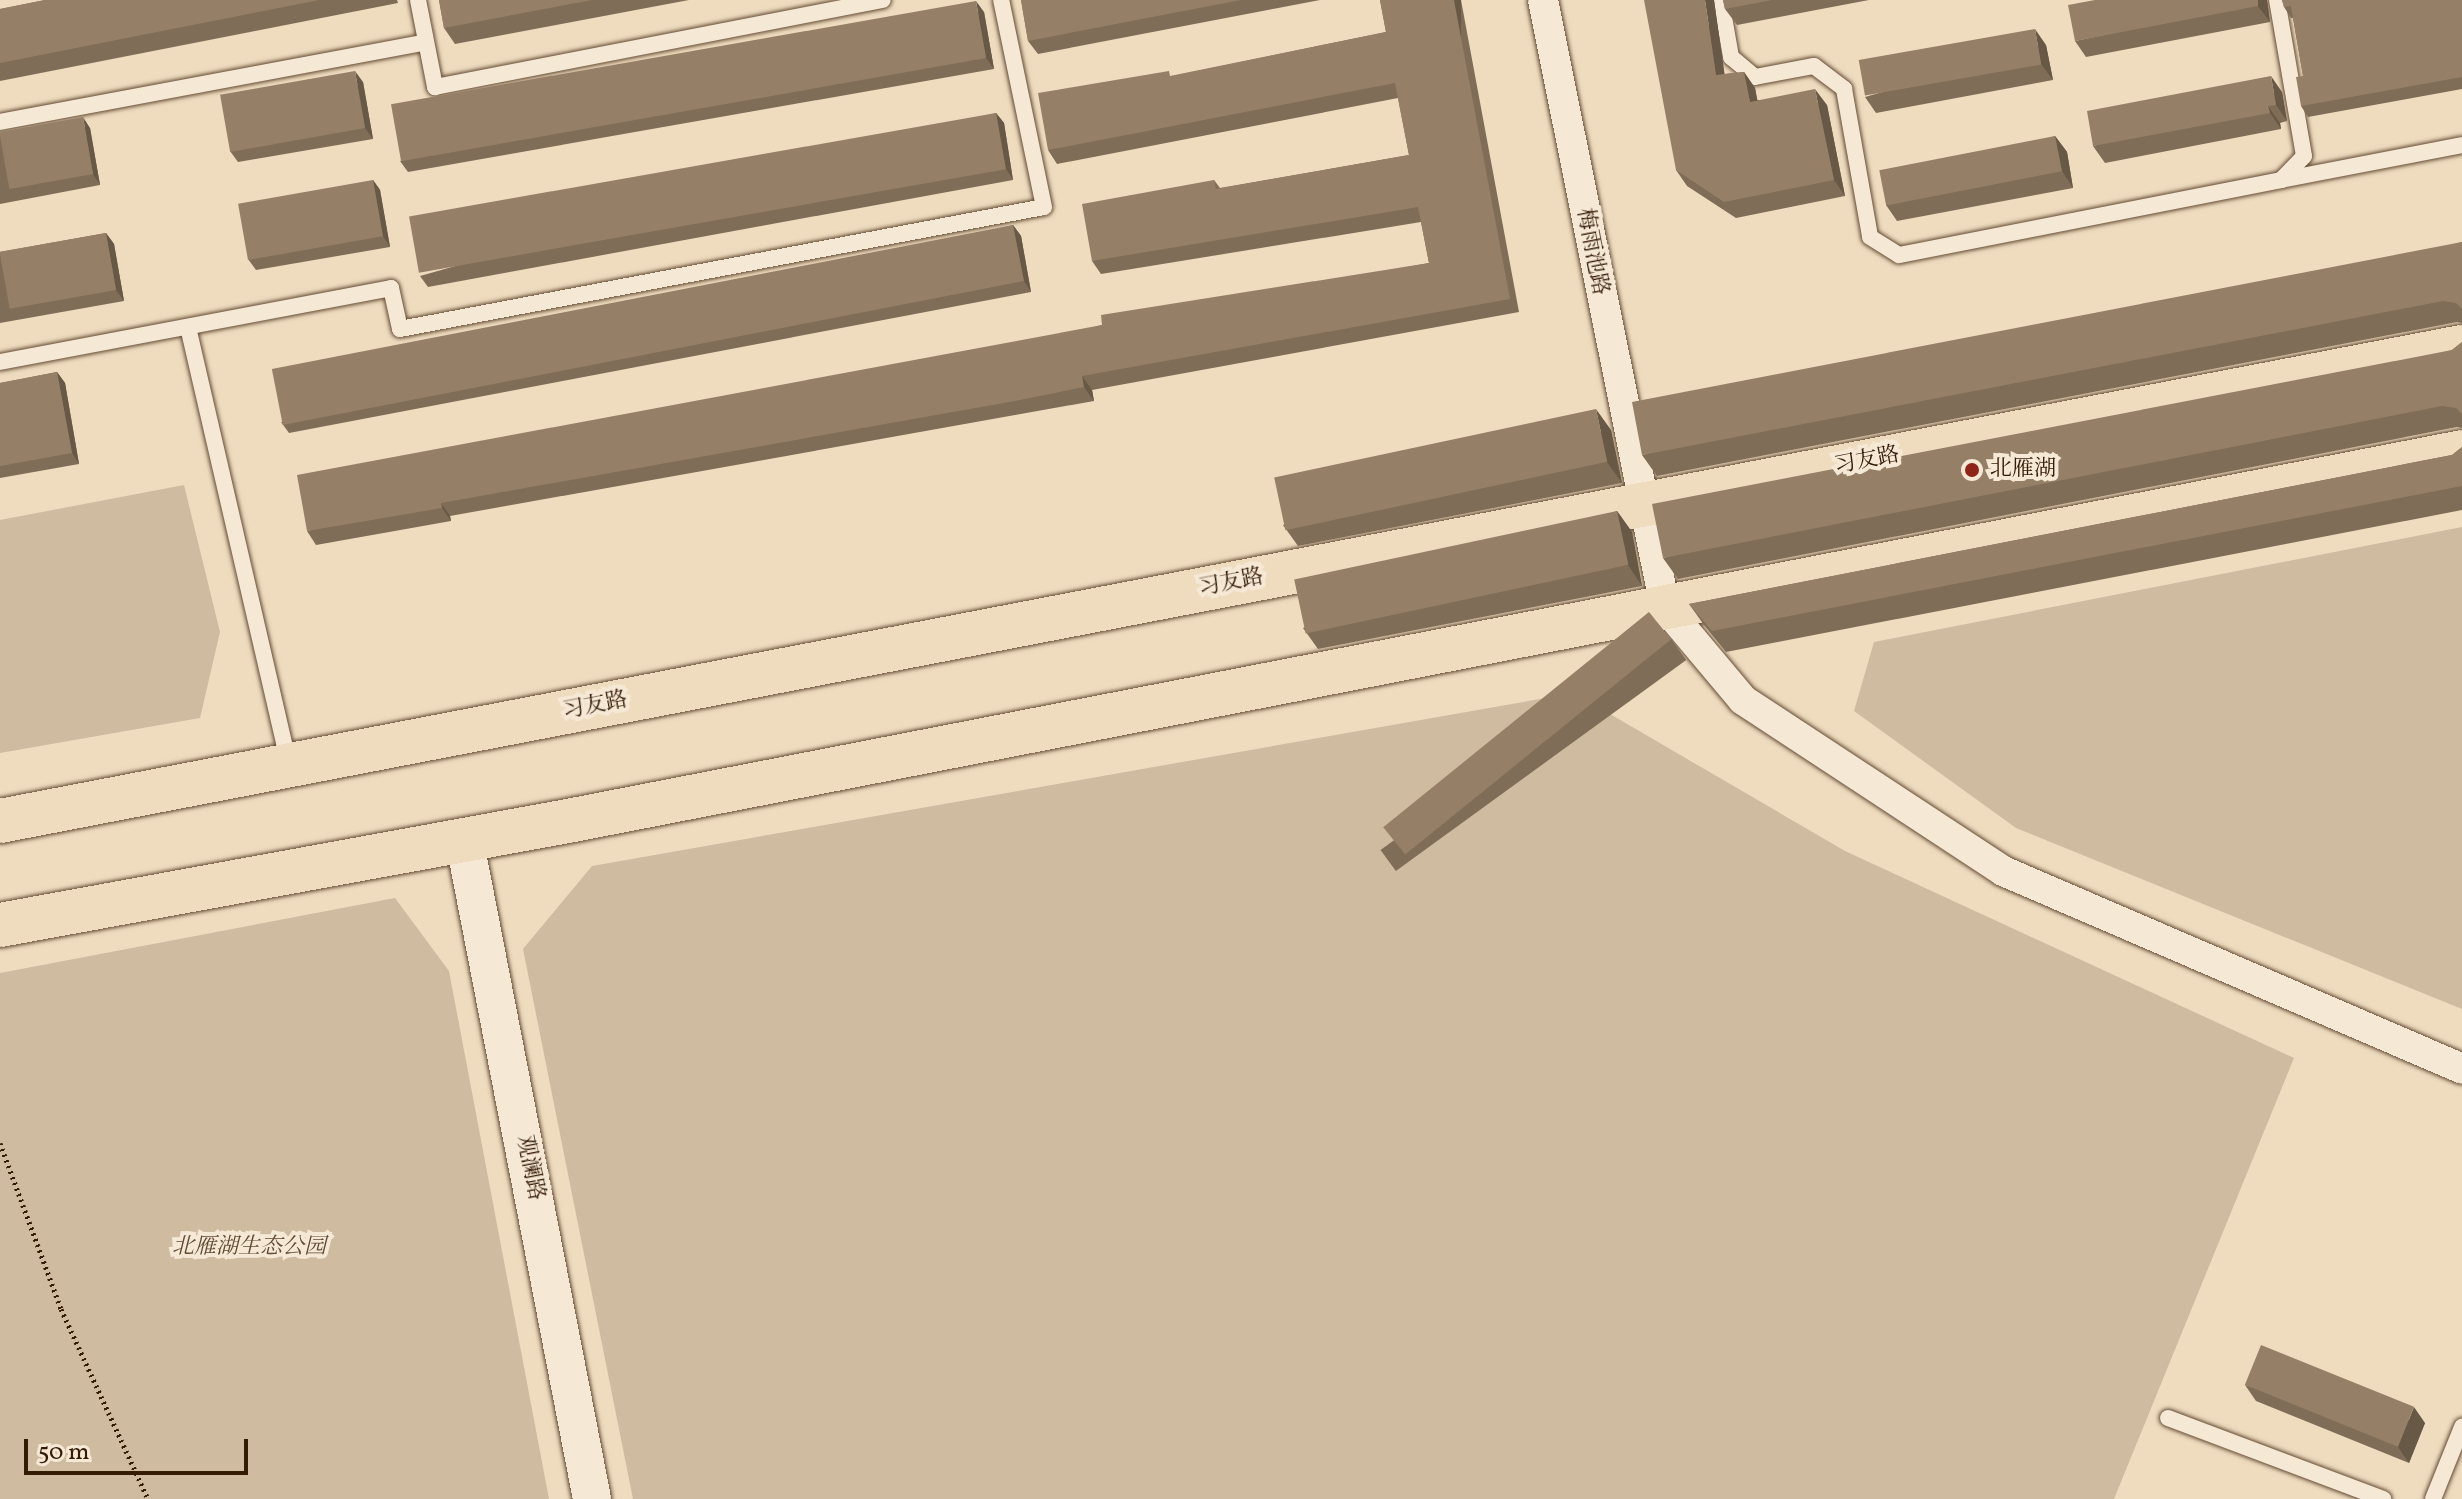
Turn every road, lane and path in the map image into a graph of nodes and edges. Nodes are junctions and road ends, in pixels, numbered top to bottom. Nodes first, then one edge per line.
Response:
1 (418, 0) edge
2 (883, 0) edge
3 (1001, 0) edge
4 (1543, 0) edge
5 (1721, 0) edge
6 (2277, 0) edge
7 (426, 42) junction
8 (0, 122) edge
9 (2462, 145) edge
10 (2281, 180) junction
11 (188, 327) junction
12 (2462, 347) edge
13 (0, 362) edge
14 (2462, 452) edge
15 (1641, 504) junction
16 (1665, 607) junction
17 (289, 765) junction
18 (0, 821) edge
19 (464, 838) junction
20 (0, 925) edge
21 (2462, 1069) edge
22 (0, 1143) edge
23 (2168, 1418) dead end
24 (2462, 1427) edge
25 (148, 1499) edge
26 (592, 1499) edge
27 (2383, 1499) edge
28 (2433, 1499) edge

1 - 7 lane
2 - 7 lane
3 - 11 lane
4 - 15 street, 梅雨池路
5 - 10 lane
6 - 10 lane
7 - 8 lane
9 - 10 lane
11 - 13 lane
11 - 17 lane
12 - 15 main road, 习友路
14 - 16 main road
15 - 16 street, 梅雨池路
15 - 17 main road, 习友路
16 - 19 main road
16 - 21 street
17 - 18 main road, 习友路
19 - 20 main road
19 - 26 street, 观澜路
22 - 25 path
23 - 27 lane
24 - 28 lane

